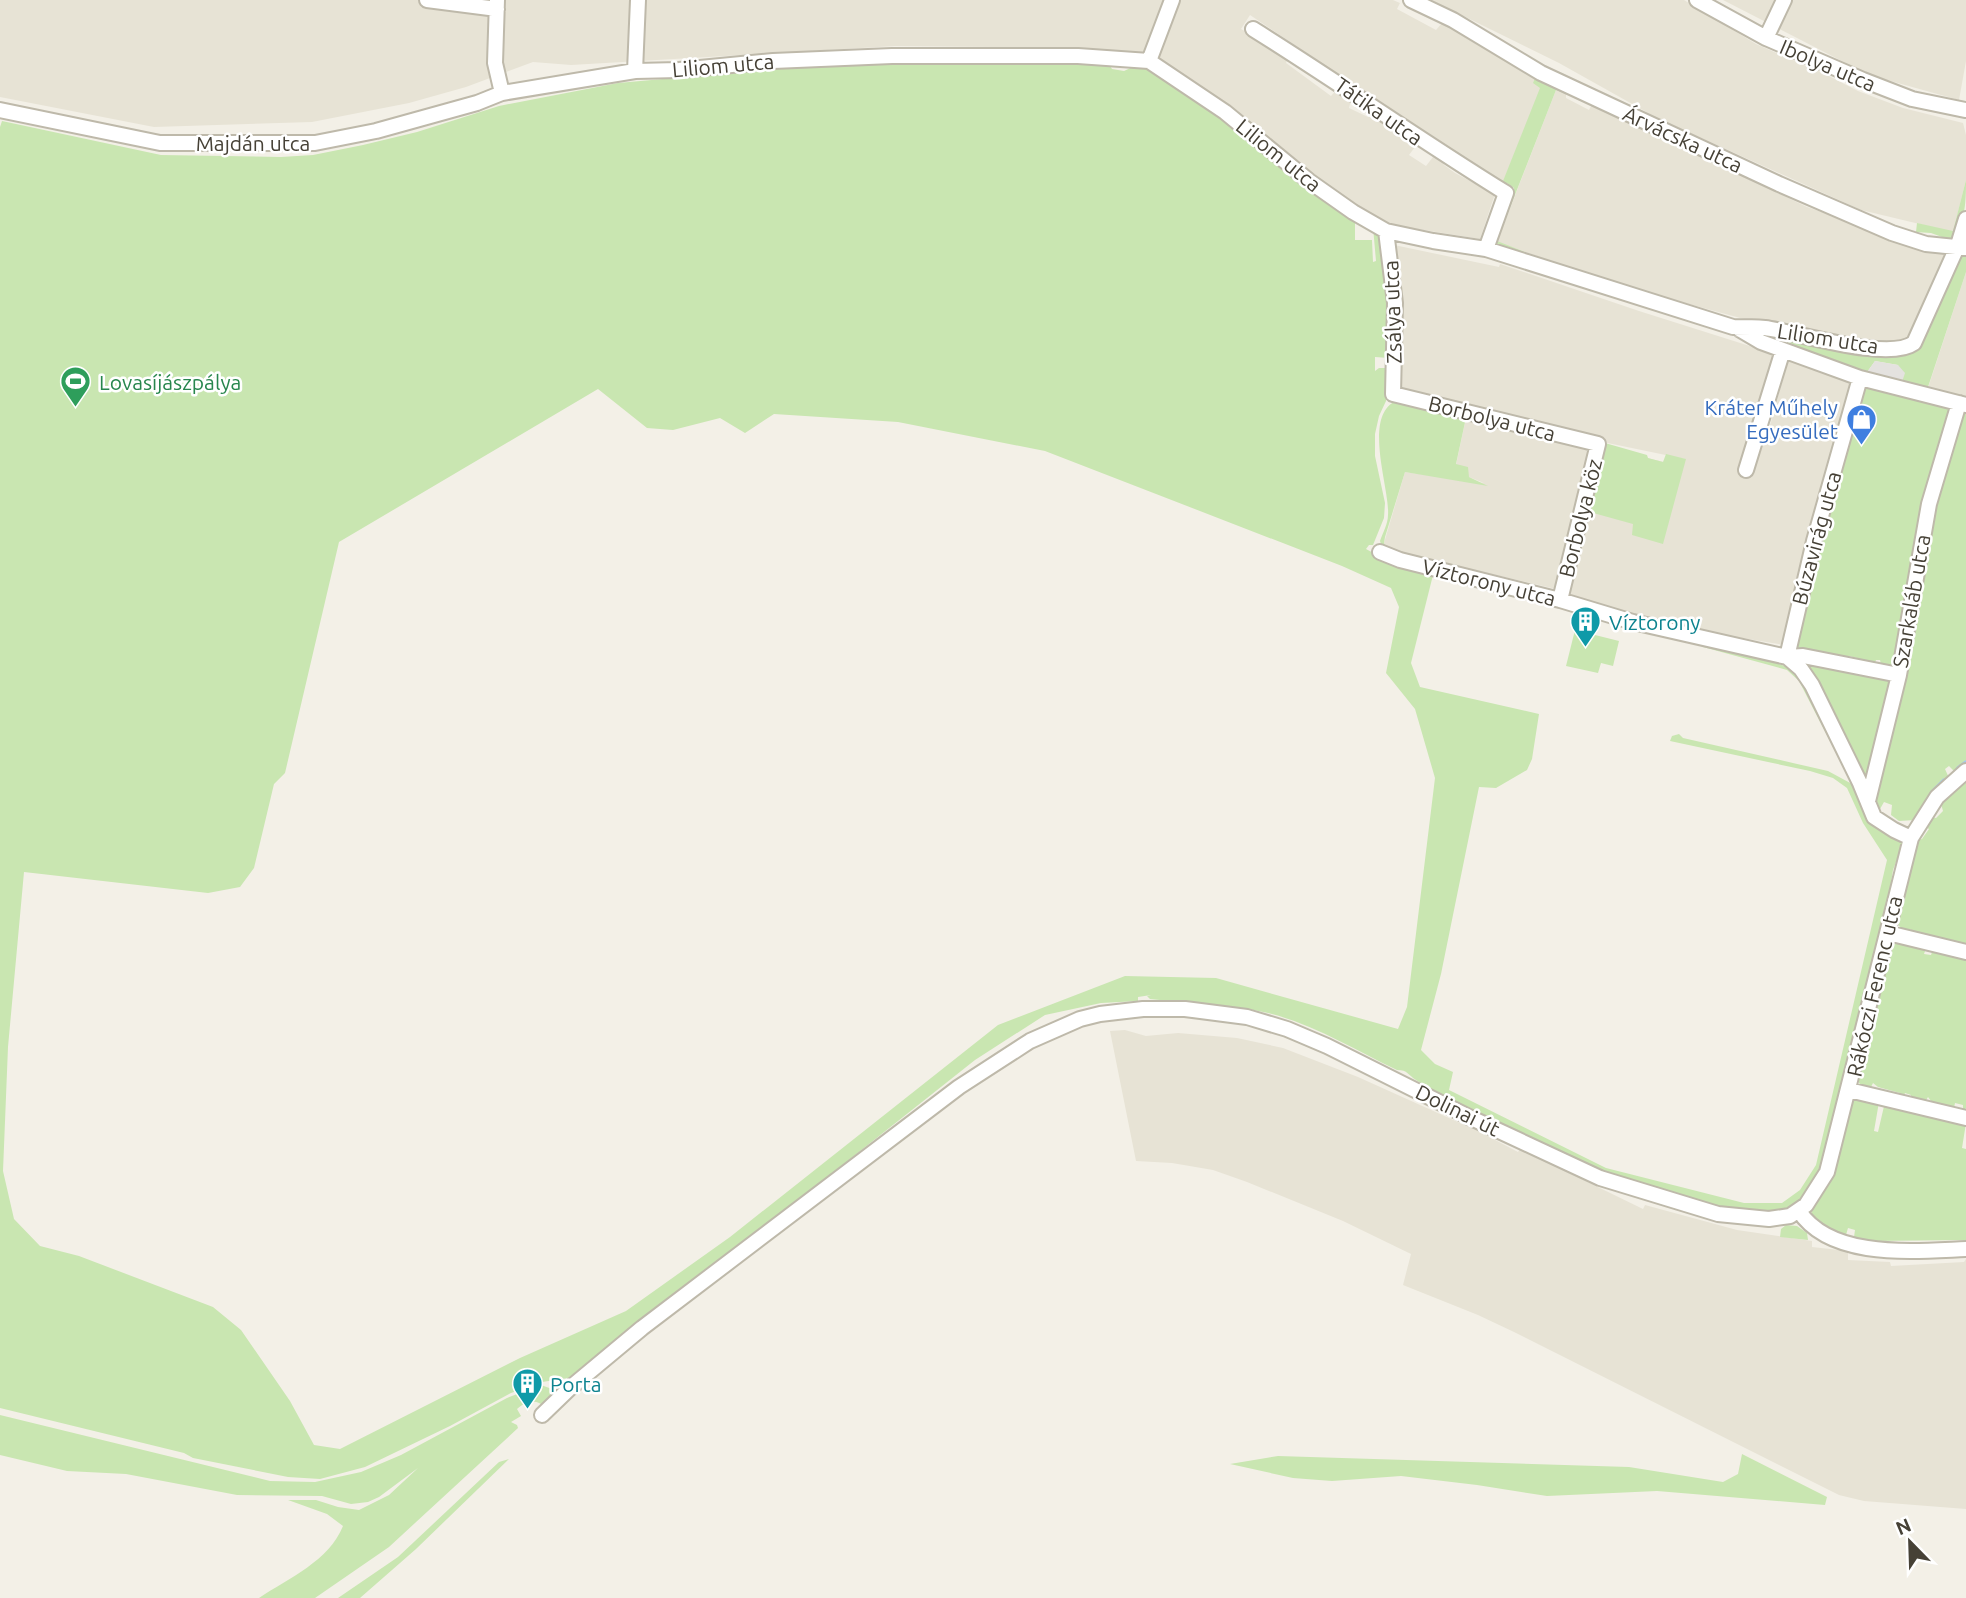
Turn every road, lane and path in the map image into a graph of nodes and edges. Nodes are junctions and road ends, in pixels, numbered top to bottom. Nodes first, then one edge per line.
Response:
1 (427, 0) edge
2 (638, 0) edge
3 (1172, 0) edge
4 (1411, 0) edge
5 (1698, 0) edge
6 (1784, 0) edge
7 (497, 4) edge
8 (1253, 29) dead end
9 (1766, 38) junction
10 (1149, 61) junction
11 (635, 71) junction
12 (502, 93) junction
13 (1966, 97) edge
14 (0, 110) edge
15 (1966, 110) edge
16 (1966, 219) edge
17 (1386, 230) junction
18 (1962, 247) edge
19 (1486, 249) junction
20 (1732, 327) junction
21 (1783, 350) junction
22 (1860, 378) junction
23 (1393, 394) joint
24 (1962, 404) edge
25 (1591, 442) joint
26 (1746, 470) dead end
27 (1380, 552) dead end
28 (1560, 600) junction
29 (1787, 657) junction
30 (1899, 675) junction
31 (1966, 771) edge
32 (1868, 801) junction
33 (1911, 838) junction
34 (1888, 933) junction
35 (1966, 952) edge
36 (1849, 1090) junction
37 (1966, 1118) edge
38 (1798, 1212) junction
39 (1966, 1249) edge
40 (542, 1415) dead end

1 - 7 street
2 - 11 street
3 - 10 street
4 - 18 street, Árvácska utca
5 - 9 street, Ibolya utca
6 - 9 street
7 - 12 street
8 - 19 street, Tátika utca
9 - 15 street, Ibolya utca
10 - 11 street, Liliom utca
10 - 17 street, Liliom utca
11 - 12 street, Liliom utca
12 - 14 street, Majdán utca
13 - 15 street
16 - 18 street, Liliom utca
17 - 19 street, Liliom utca
17 - 23 street, Zsálya utca
18 - 20 street, Liliom utca
19 - 20 street, Liliom utca
20 - 21 street
21 - 22 street
21 - 26 street
22 - 24 street
22 - 29 street, Búzavirág utca
23 - 25 street, Borbolya utca
24 - 30 street, Szarkaláb utca
25 - 28 street, Borbolya köz
27 - 28 street, Víztorony utca
28 - 29 street, Víztorony utca
29 - 30 street, Víztorony utca
29 - 32 street
30 - 32 street, Szarkaláb utca
31 - 33 street, Rákóczi Ferenc utca
32 - 33 street
33 - 34 street, Rákóczi Ferenc utca
34 - 35 street
34 - 36 street, Rákóczi Ferenc utca
36 - 37 street
36 - 38 street, Rákóczi Ferenc utca
38 - 39 street
38 - 40 street, Dolinai út

